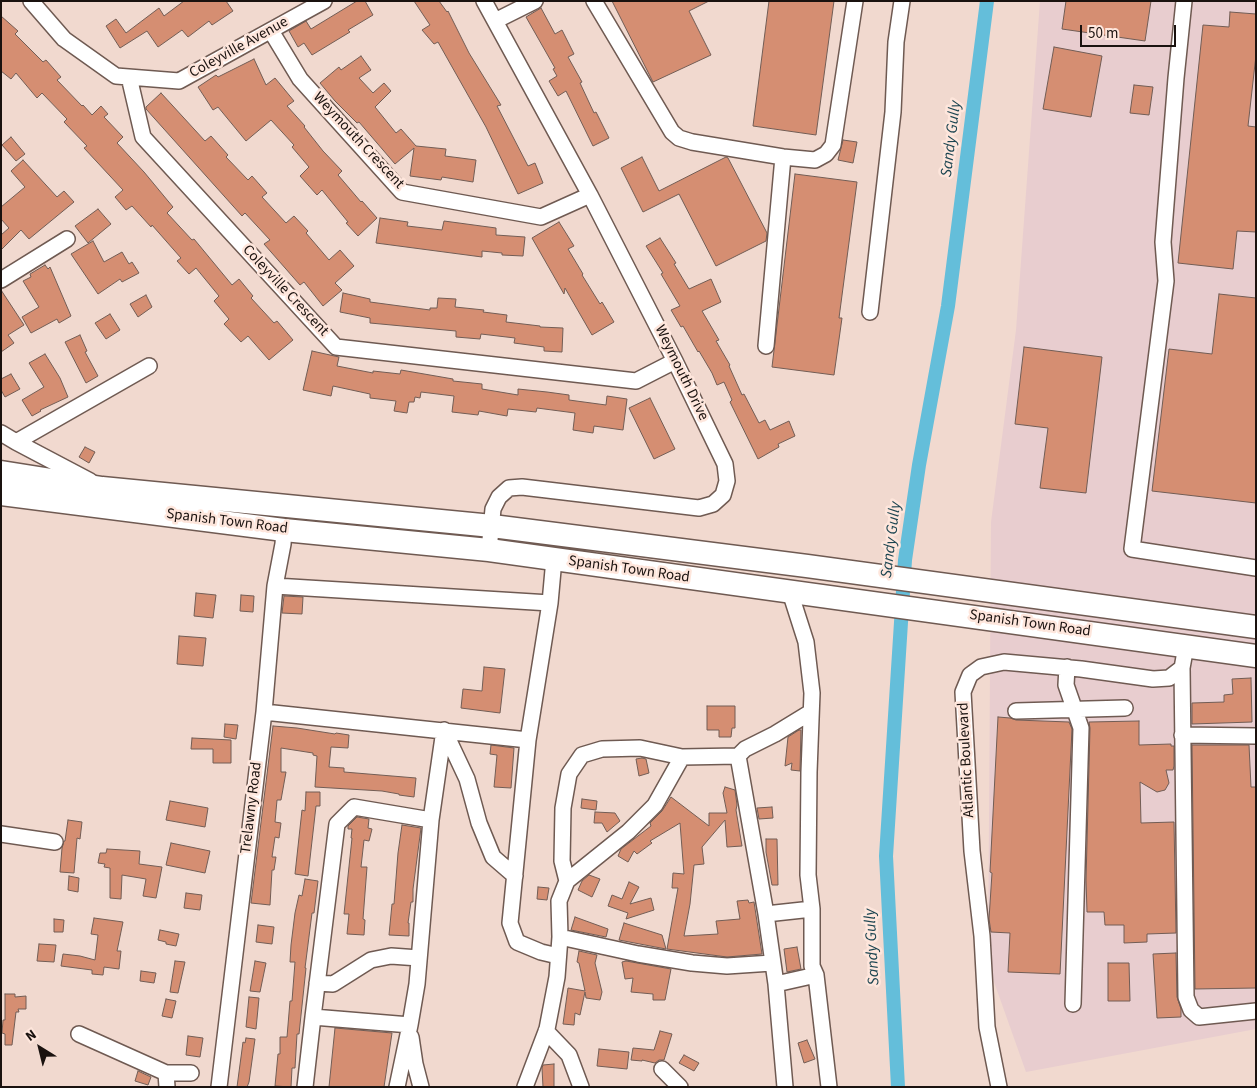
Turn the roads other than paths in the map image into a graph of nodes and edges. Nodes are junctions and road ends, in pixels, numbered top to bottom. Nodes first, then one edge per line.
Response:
1 (31, 1) edge
2 (324, 1) edge
3 (484, 1) edge
4 (535, 1) edge
5 (594, 1) edge
6 (855, 1) edge
7 (902, 1) edge
8 (1184, 1) edge
9 (495, 21) junction
10 (271, 31) junction
11 (128, 77) junction
12 (784, 156) junction
13 (590, 195) junction
14 (67, 239) dead end
15 (1, 280) edge
16 (870, 312) dead end
17 (766, 346) dead end
18 (675, 360) junction
19 (149, 366) dead end
20 (1, 433) edge
21 (16, 442) junction
22 (1, 472) edge
23 (102, 488) junction
24 (1, 494) edge
25 (492, 526) junction
26 (284, 530) junction
27 (488, 550) junction
28 (554, 559) junction
29 (1256, 568) edge
30 (275, 586) junction
31 (790, 592) junction
32 (550, 603) junction
33 (1256, 627) edge
34 (1186, 646) junction
35 (1256, 656) edge
36 (1067, 668) junction
37 (1182, 668) junction
38 (1073, 708) junction
39 (1125, 708) dead end
40 (1016, 711) dead end
41 (264, 712) junction
42 (812, 712) junction
43 (444, 730) junction
44 (1182, 735) junction
45 (1256, 736) edge
46 (528, 740) junction
47 (738, 756) junction
48 (682, 757) junction
49 (432, 820) junction
50 (1, 834) edge
51 (55, 842) dead end
52 (515, 876) junction
53 (567, 881) junction
54 (812, 909) junction
55 (766, 914) junction
56 (560, 936) junction
57 (558, 956) junction
58 (420, 958) junction
59 (772, 963) junction
60 (816, 975) junction
61 (317, 983) junction
62 (776, 984) junction
63 (1072, 1004) dead end
64 (1256, 1011) edge
65 (313, 1017) junction
66 (410, 1025) junction
67 (546, 1031) junction
68 (79, 1034) dead end
69 (662, 1069) dead end
70 (191, 1073) dead end
71 (167, 1080) edge
72 (219, 1087) edge
73 (304, 1087) edge
74 (397, 1087) edge
75 (422, 1087) edge
76 (524, 1087) edge
77 (581, 1087) edge
78 (680, 1087) edge
79 (785, 1087) edge
80 (829, 1087) edge
81 (999, 1087) edge

1 - 11 street, Coleyville Avenue
2 - 10 street, Coleyville Avenue
3 - 9 street, Weymouth Drive
4 - 9 street
5 - 12 street
6 - 12 street
7 - 16 street
8 - 29 street
9 - 13 street, Weymouth Drive
10 - 11 street, Coleyville Avenue
10 - 13 street, Weymouth Crescent
11 - 18 street, Coleyville Crescent
12 - 17 street
13 - 18 street, Weymouth Drive
14 - 15 street
18 - 25 street, Weymouth Drive
19 - 21 street
20 - 21 street
21 - 23 street
22 - 23 highway, Spanish Town Road
23 - 25 highway, Spanish Town Road
24 - 26 highway, Spanish Town Road
25 - 27 street, Weymouth Drive
25 - 33 highway, Spanish Town Road
26 - 27 highway, Spanish Town Road
26 - 30 street, Trelawny Road
27 - 28 highway, Spanish Town Road
28 - 31 highway, Spanish Town Road
28 - 32 street
30 - 32 street
30 - 41 street, Trelawny Road
31 - 34 highway, Spanish Town Road
31 - 42 street
32 - 46 street
34 - 35 highway, Spanish Town Road
34 - 37 street
36 - 37 street, Atlantic Boulevard
36 - 38 street
36 - 81 street, Atlantic Boulevard
37 - 44 street
38 - 39 street
38 - 40 street
38 - 63 street
41 - 43 street
41 - 72 street, Trelawny Road
42 - 47 street
42 - 54 street
43 - 46 street
43 - 49 street
43 - 52 street
44 - 45 street
44 - 64 street
46 - 52 street
47 - 48 street
47 - 55 street
48 - 53 street
48 - 53 street
49 - 58 street
49 - 61 street
50 - 51 street
52 - 57 street
53 - 56 street
54 - 55 street
54 - 60 street
55 - 59 street
56 - 57 street
56 - 59 street
57 - 67 street
58 - 61 street
58 - 66 street
59 - 62 street
60 - 62 street
60 - 80 street
61 - 65 street
62 - 79 street
65 - 66 street
65 - 73 street
66 - 74 street
66 - 75 street
67 - 76 street
67 - 77 street
68 - 71 street
69 - 78 street
70 - 71 street

